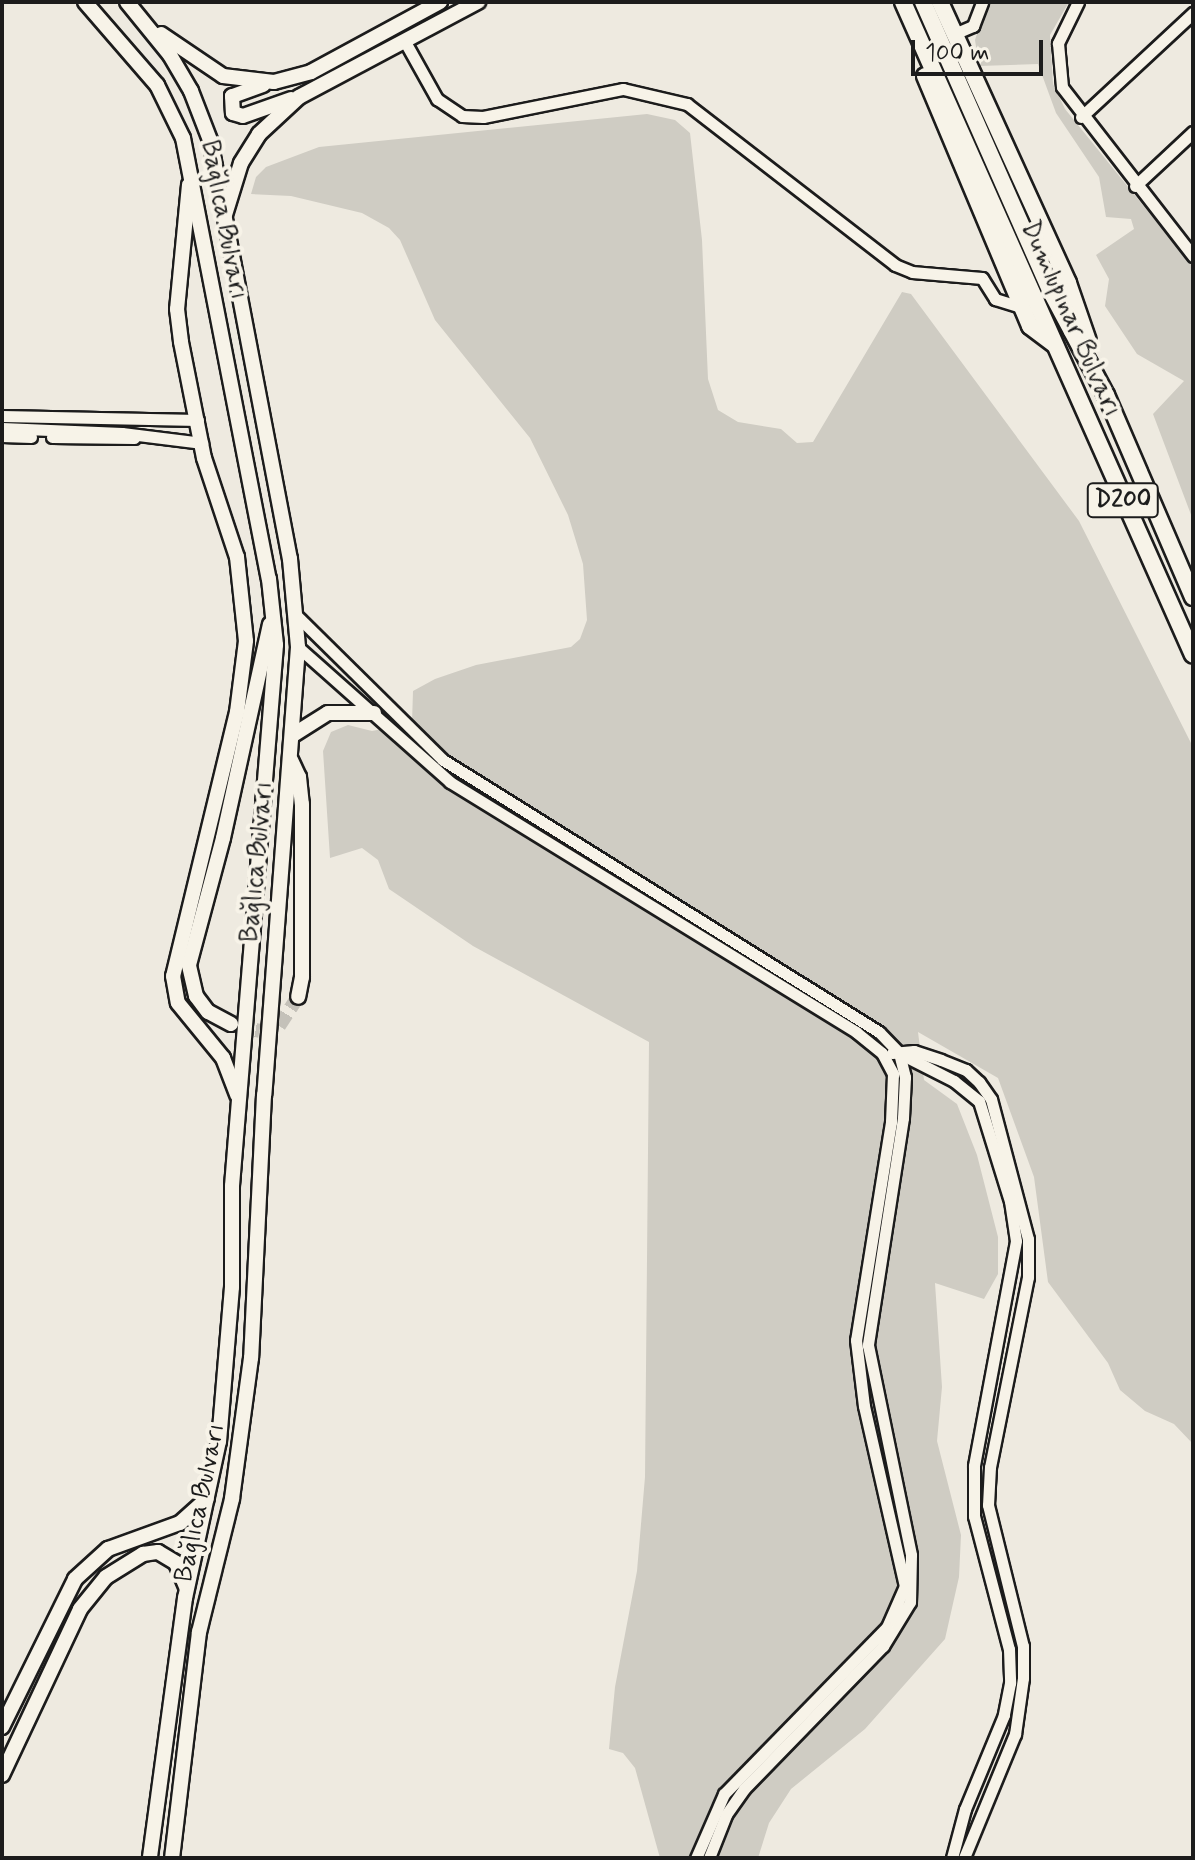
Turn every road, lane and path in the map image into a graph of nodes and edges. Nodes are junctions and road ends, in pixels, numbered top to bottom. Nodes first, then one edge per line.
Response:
1 (85, 2) edge
2 (127, 2) edge
3 (440, 2) edge
4 (478, 2) edge
5 (892, 2) edge
6 (903, 2) edge
7 (923, 2) edge
8 (940, 2) edge
9 (982, 2) edge
10 (1078, 2) edge
11 (1193, 13) edge
12 (143, 21) junction
13 (954, 34) junction
14 (404, 40) junction
15 (275, 82) junction
16 (299, 97) junction
17 (1081, 117) junction
18 (1193, 132) edge
19 (191, 173) junction
20 (1135, 186) junction
21 (224, 219) junction
22 (1192, 252) edge
23 (1028, 304) junction
24 (1106, 395) junction
25 (2, 409) edge
26 (2, 416) edge
27 (131, 417) junction
28 (198, 420) junction
29 (33, 423) junction
30 (114, 426) junction
31 (2, 428) edge
32 (2, 436) edge
33 (139, 437) junction
34 (202, 443) junction
35 (1193, 597) edge
36 (273, 607) junction
37 (297, 616) junction
38 (298, 647) junction
39 (1193, 655) edge
40 (243, 676) junction
41 (374, 713) junction
42 (252, 716) junction
43 (293, 735) junction
44 (290, 759) junction
45 (298, 997) tunnel mouth
46 (231, 1024) tunnel mouth
47 (882, 1053) junction
48 (899, 1053) junction
49 (239, 1111) junction
50 (210, 1496) junction
51 (185, 1598) junction
52 (2, 1727) edge
53 (2, 1775) edge
54 (150, 1858) edge
55 (172, 1858) edge
56 (696, 1858) edge
57 (709, 1858) edge
58 (952, 1858) edge
59 (964, 1858) edge

1 - 19 main road, Bağlıca Bulvarı
2 - 12 main road
3 - 15 main road
4 - 14 main road, Bağlıca Bulvarı
5 - 23 highway
6 - 23 highway, Dumlupınar Bulvarı / D200
7 - 24 highway, Dumlupınar Bulvarı / D200
8 - 13 highway
9 - 13 street
10 - 17 street
11 - 17 street
12 - 15 main road
12 - 21 main road
13 - 24 highway
14 - 16 main road, Bağlıca Bulvarı
14 - 23 street
15 - 16 main road
16 - 21 main road, Bağlıca Bulvarı
17 - 20 street
18 - 20 street
19 - 28 main road
19 - 36 main road, Bağlıca Bulvarı
20 - 22 street
21 - 37 main road, Bağlıca Bulvarı
23 - 39 highway, Dumlupınar Bulvarı / D200
24 - 35 highway, Dumlupınar Bulvarı / D200
25 - 29 street
26 - 29 street
27 - 28 street
27 - 29 street
27 - 30 street
28 - 34 main road
29 - 30 street
29 - 31 street
29 - 32 street
29 - 33 street
30 - 33 street
33 - 34 street
34 - 40 main road
36 - 42 main road
36 - 49 main road, Bağlıca Bulvarı
37 - 38 main road, Bağlıca Bulvarı
37 - 48 street
38 - 41 street
38 - 43 main road, Bağlıca Bulvarı
40 - 42 main road
40 - 49 main road
41 - 43 main road
41 - 47 street
42 - 46 main road
43 - 44 main road, Bağlıca Bulvarı
44 - 45 main road
44 - 55 main road, Bağlıca Bulvarı
47 - 48 street
47 - 56 street
48 - 57 street
48 - 58 street
48 - 59 street
49 - 50 main road, Bağlıca Bulvarı
50 - 51 main road, Bağlıca Bulvarı
50 - 52 main road
51 - 53 main road
51 - 54 main road, Bağlıca Bulvarı

